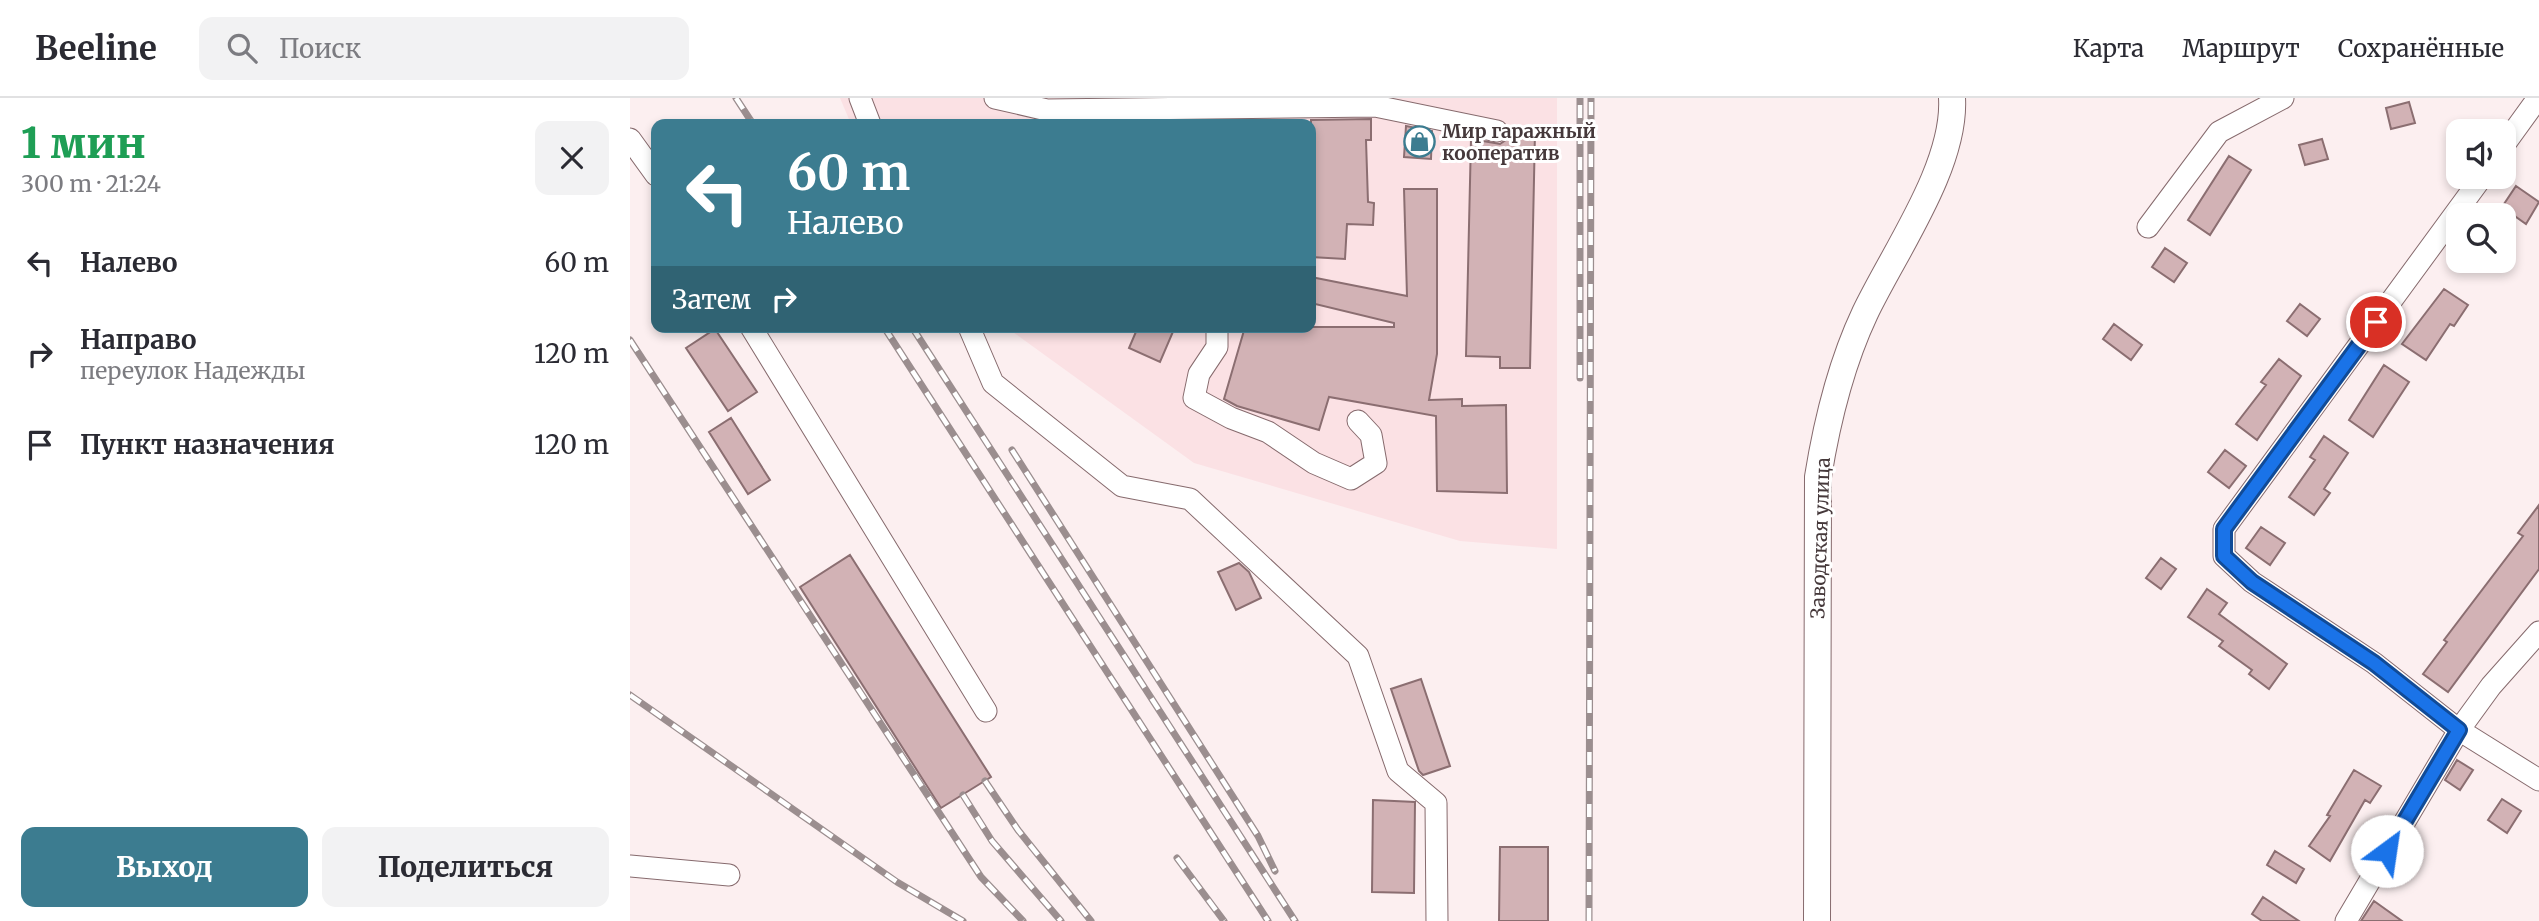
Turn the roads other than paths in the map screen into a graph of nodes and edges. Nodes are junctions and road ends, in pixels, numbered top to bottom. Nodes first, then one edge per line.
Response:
1 (860, 98) edge
2 (995, 98) edge
3 (1952, 98) edge
4 (2283, 98) edge
5 (2538, 98) edge
6 (868, 119) edge
7 (2516, 128) edge
8 (1497, 131) dead end
9 (630, 139) edge
10 (651, 168) edge
11 (2473, 189) edge
12 (2148, 227) dead end
13 (755, 333) edge
14 (972, 333) edge
15 (1217, 333) edge
16 (1358, 421) dead end
17 (2539, 632) edge
18 (986, 711) dead end
19 (2459, 730) junction
20 (2539, 780) edge
21 (630, 866) edge
22 (729, 875) dead end
23 (1437, 921) edge
24 (1817, 921) edge
25 (2346, 921) edge

1 - 6 street
2 - 8 street
3 - 24 main road, Заводская улица
4 - 12 street
5 - 7 street
9 - 10 street
11 - 19 street
13 - 18 street
14 - 23 street
15 - 16 street
17 - 19 street
19 - 20 street
19 - 25 street
21 - 22 street

